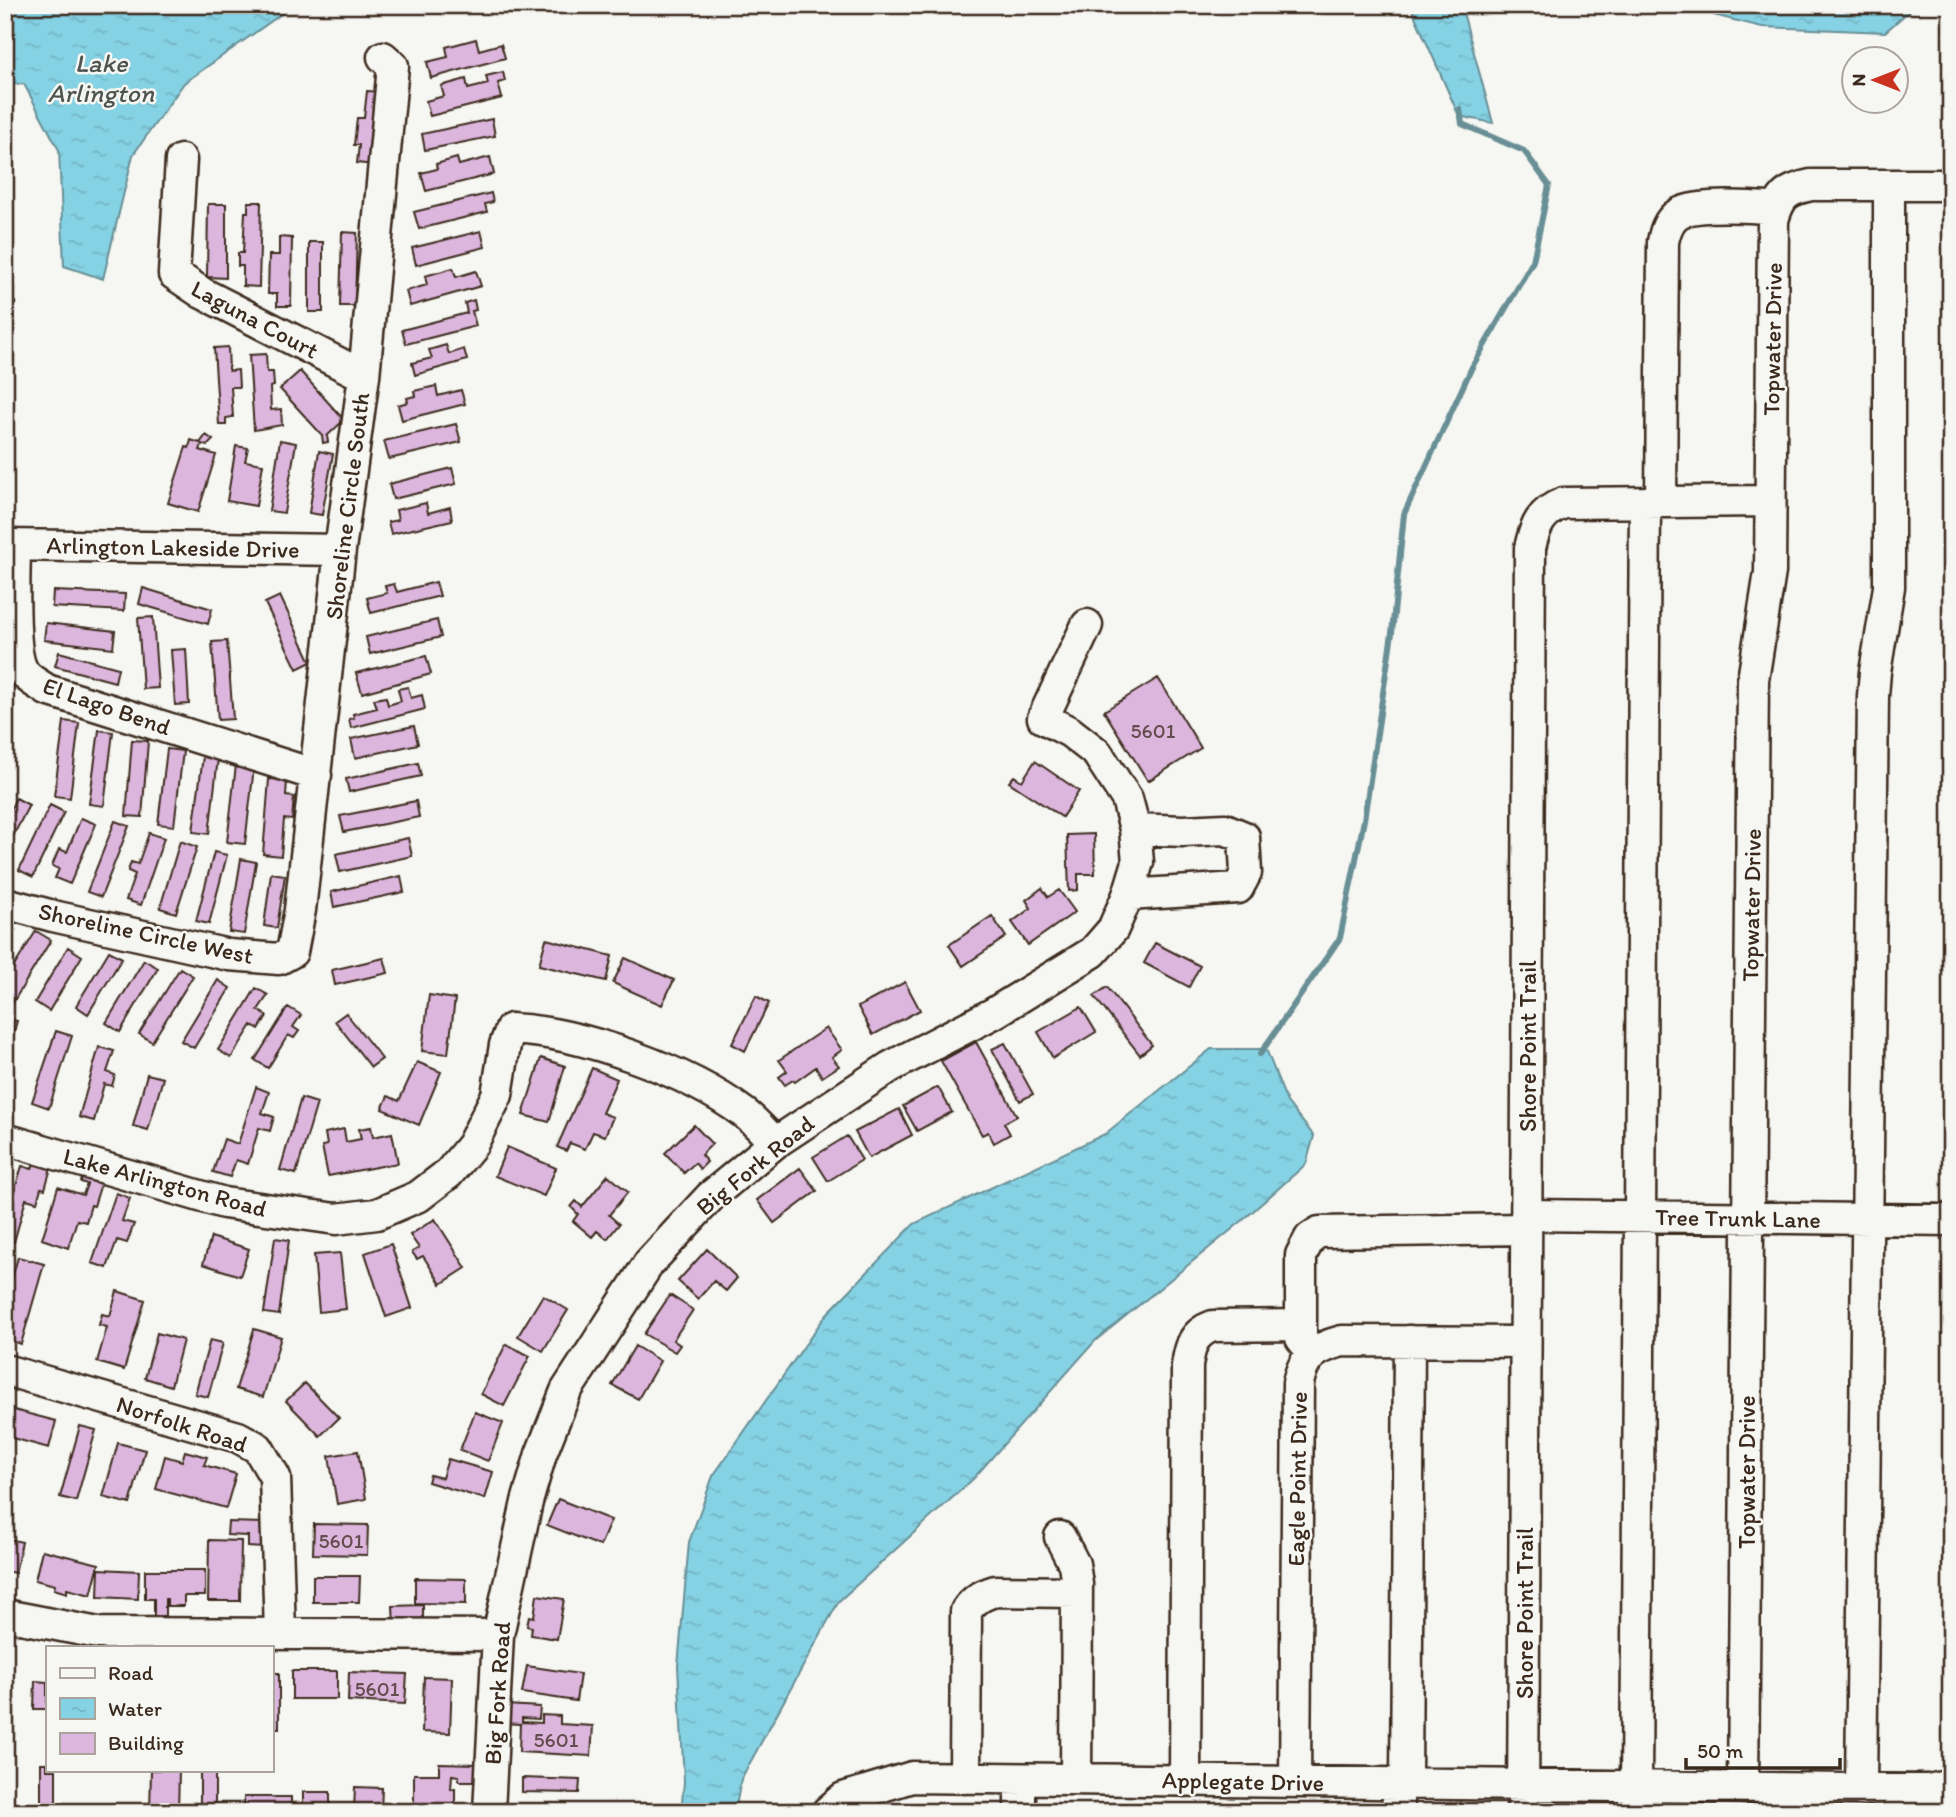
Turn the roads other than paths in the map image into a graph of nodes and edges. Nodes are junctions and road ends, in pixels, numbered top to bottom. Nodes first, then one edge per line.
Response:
1 (383, 57) dead end
2 (181, 160) dead end
3 (1889, 185) junction
4 (1951, 185) edge
5 (1777, 208) junction
6 (364, 376) junction
7 (1770, 501) junction
8 (1653, 502) junction
9 (10, 545) edge
10 (340, 550) junction
11 (1087, 625) dead end
12 (316, 775) junction
13 (1135, 829) junction
14 (1128, 895) junction
15 (5, 902) edge
16 (286, 956) joint
17 (5, 1139) edge
18 (775, 1143) junction
19 (1640, 1216) junction
20 (1748, 1218) junction
21 (1868, 1219) junction
22 (1951, 1220) edge
23 (1526, 1222) junction
24 (1301, 1325) junction
25 (1409, 1341) junction
26 (1525, 1342) junction
27 (1310, 1355) junction
28 (5, 1370) edge
29 (1060, 1537) dead end
30 (1077, 1592) junction
31 (5, 1615) edge
32 (279, 1633) junction
33 (498, 1636) junction
34 (965, 1778) junction
35 (1020, 1779) junction
36 (1076, 1779) junction
37 (1185, 1781) junction
38 (1295, 1782) junction
39 (1951, 1785) edge
40 (1636, 1786) junction
41 (1743, 1788) junction
42 (1861, 1790) junction
43 (1400, 1793) edge
44 (1523, 1798) edge
45 (489, 1812) edge
46 (827, 1812) edge
47 (1020, 1812) edge

1 - 6 street, Shoreline Circle South
2 - 6 street, Laguna Court
3 - 4 street
3 - 5 street
3 - 21 street
5 - 7 street, Topwater Drive
5 - 8 street
6 - 10 street, Shoreline Circle South
7 - 8 street, Shore Point Trail
7 - 20 street, Topwater Drive
8 - 19 street
8 - 23 street, Shore Point Trail
9 - 10 street, Arlington Lakeside Drive
9 - 12 street, El Lago Bend
10 - 12 street, Shoreline Circle South
11 - 13 street, Big Fork Road
12 - 16 street, Shoreline Circle South
13 - 14 street, Big Fork Road
13 - 14 street
14 - 18 street, Big Fork Road
15 - 16 street, Shoreline Circle West
17 - 18 street, Lake Arlington Road
18 - 33 street, Big Fork Road
19 - 20 street, Tree Trunk Lane
19 - 23 street, Tree Trunk Lane
19 - 40 street
20 - 21 street, Tree Trunk Lane
20 - 41 street, Topwater Drive
21 - 22 street, Tree Trunk Lane
21 - 42 street
23 - 24 street, Tree Trunk Lane
23 - 26 street, Shore Point Trail
24 - 27 street
24 - 37 street
25 - 26 street, Eagle Point Drive
25 - 27 street, Eagle Point Drive
25 - 43 street
26 - 44 street, Shore Point Trail
27 - 38 street, Eagle Point Drive
28 - 32 street, Norfolk Road
29 - 30 street
30 - 34 street
30 - 36 street
31 - 32 street
32 - 33 street
33 - 45 street, Big Fork Road
34 - 35 street, Applegate Drive
34 - 46 street, Applegate Drive
35 - 36 street, Applegate Drive
35 - 47 street
36 - 37 street, Applegate Drive
37 - 38 street, Applegate Drive
38 - 43 street, Applegate Drive
39 - 42 street, Applegate Drive
40 - 41 street, Applegate Drive
40 - 44 street, Applegate Drive
41 - 42 street, Applegate Drive
43 - 44 street, Applegate Drive

